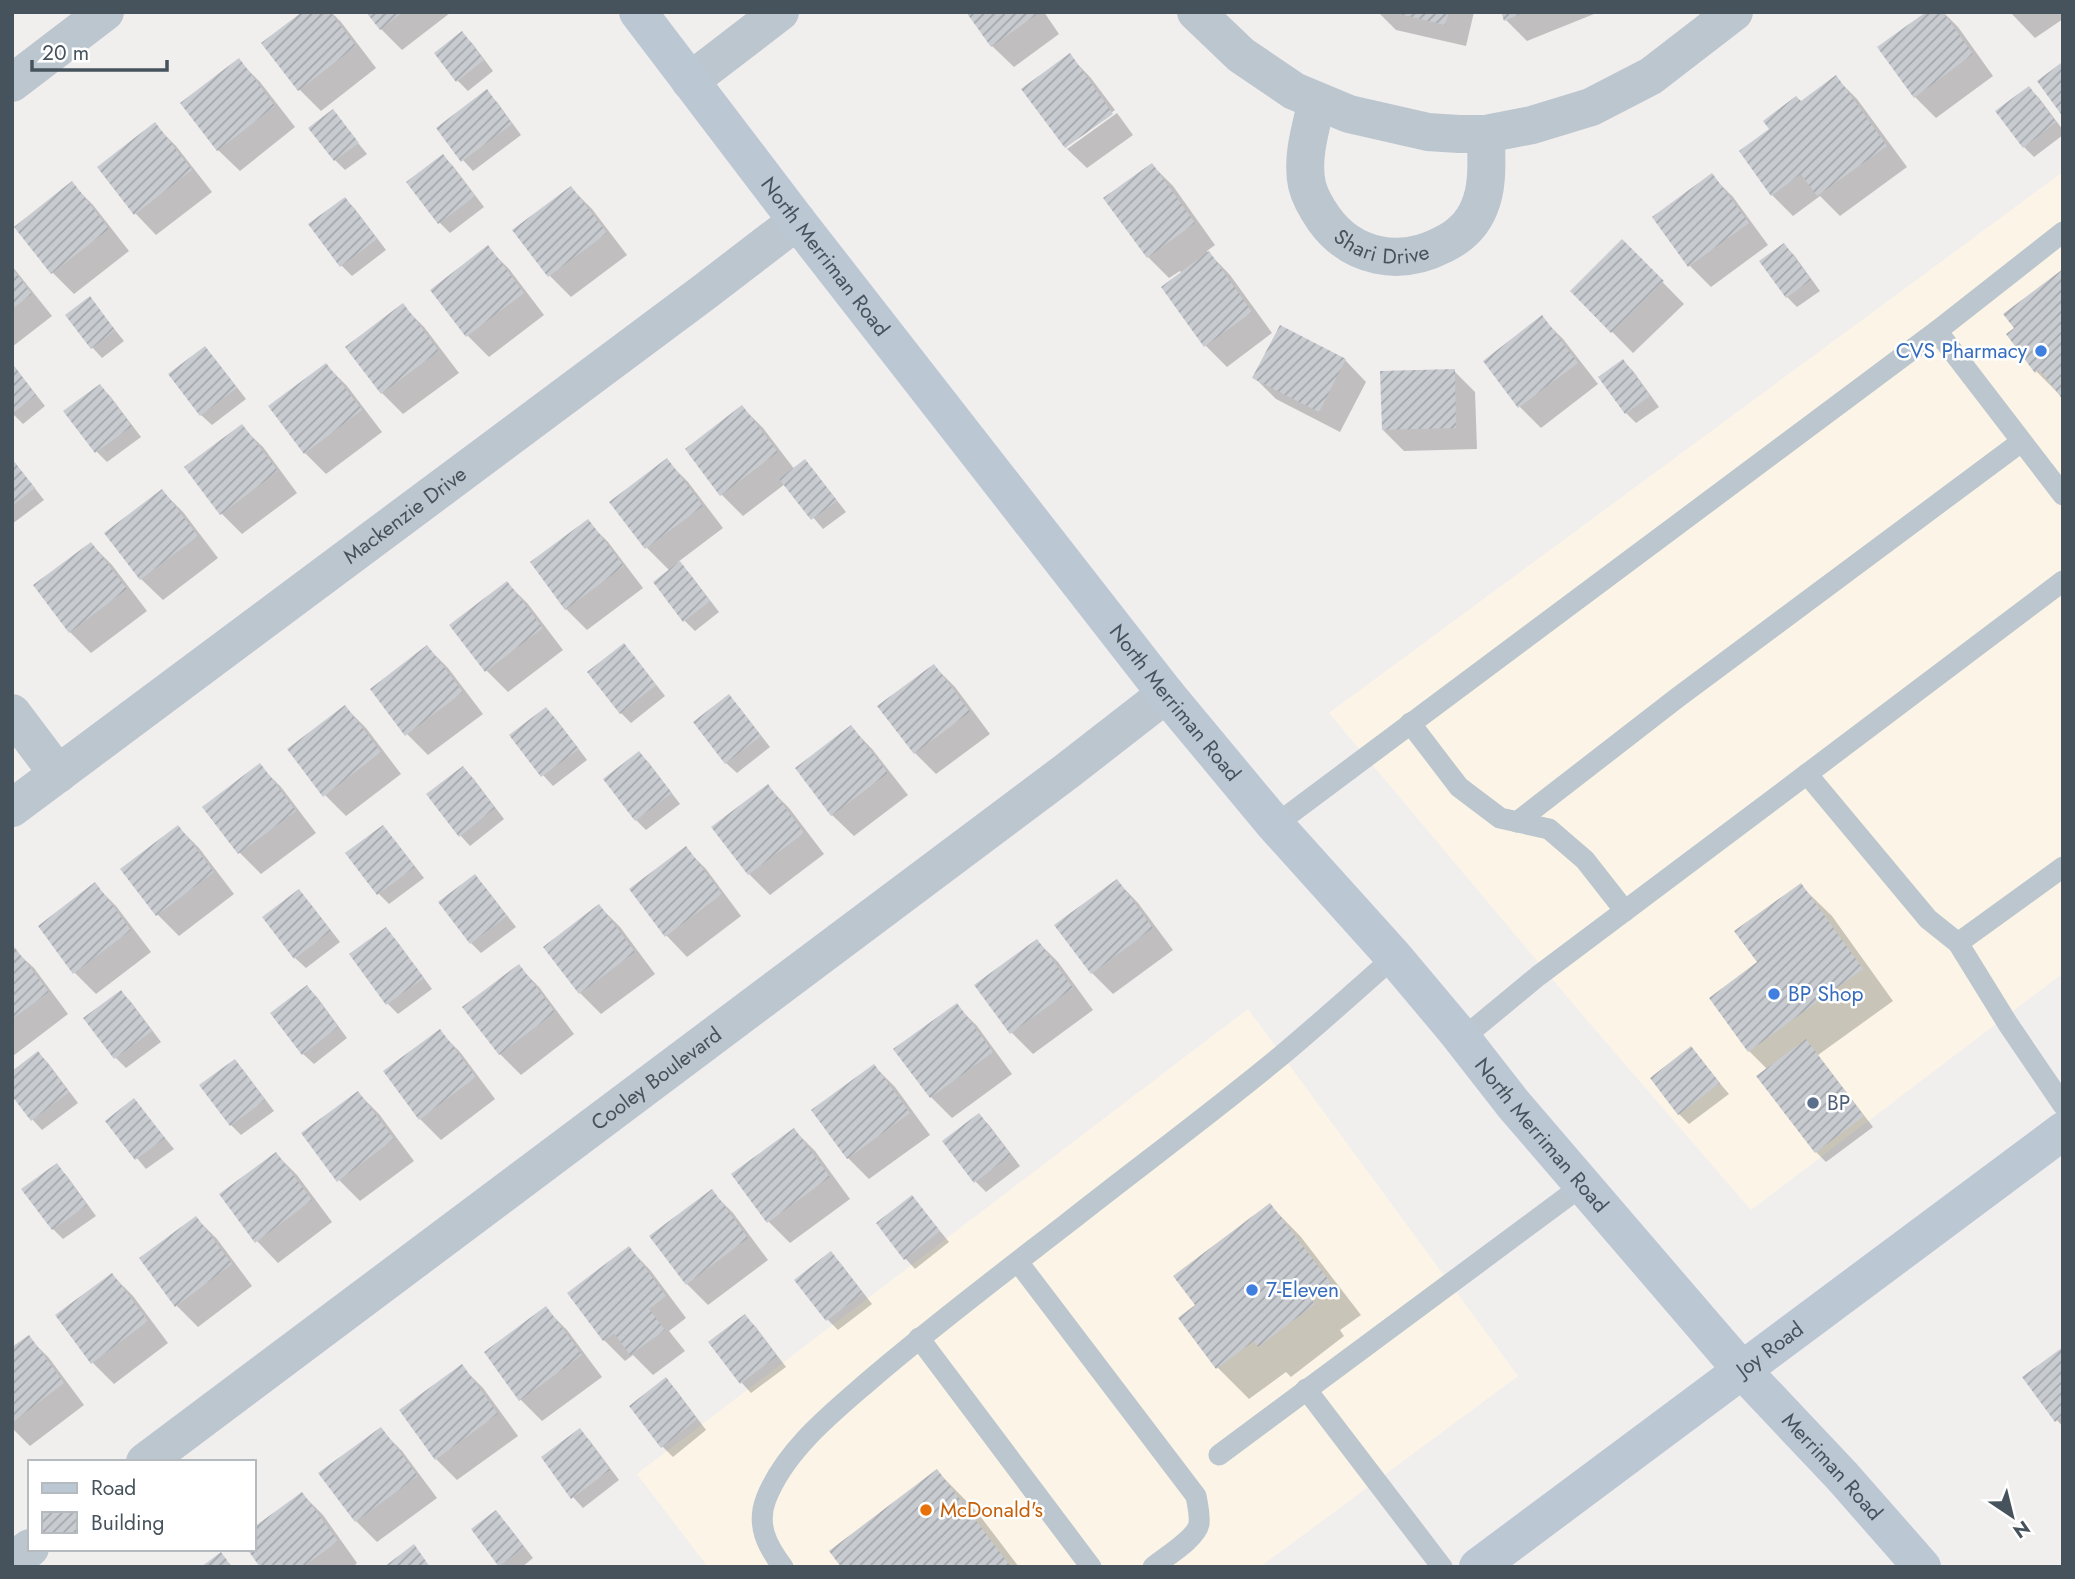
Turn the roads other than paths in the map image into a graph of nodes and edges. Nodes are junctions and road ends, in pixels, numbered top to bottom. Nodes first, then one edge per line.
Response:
1 (105, 12) edge
2 (638, 12) edge
3 (780, 12) edge
4 (1196, 12) edge
5 (1734, 12) edge
6 (690, 80) junction
7 (12, 83) edge
8 (1317, 101) junction
9 (1486, 134) junction
10 (797, 221) junction
11 (2063, 232) edge
12 (1937, 331) junction
13 (2021, 442) junction
14 (2063, 495) edge
15 (2063, 581) edge
16 (1166, 694) junction
17 (12, 713) edge
18 (1410, 723) junction
19 (58, 774) junction
20 (1807, 774) junction
21 (12, 808) edge
22 (1517, 822) junction
23 (1275, 825) junction
24 (2063, 867) edge
25 (1625, 911) junction
26 (1958, 943) junction
27 (1394, 957) junction
28 (1463, 1038) junction
29 (2063, 1105) edge
30 (2063, 1130) edge
31 (1583, 1185) junction
32 (1018, 1262) junction
33 (919, 1338) junction
34 (1741, 1369) junction
35 (1307, 1389) junction
36 (1219, 1455) dead end
37 (148, 1460) edge
38 (28, 1549) edge
39 (12, 1561) edge
40 (783, 1567) edge
41 (1091, 1567) edge
42 (1153, 1567) edge
43 (1442, 1567) edge
44 (1478, 1567) edge
45 (1922, 1567) edge

1 - 7 street
2 - 6 main road, North Merriman Road
3 - 6 street
4 - 8 street
5 - 9 street
6 - 10 main road, North Merriman Road
8 - 9 street
8 - 9 street, Shari Drive
10 - 16 main road, North Merriman Road
10 - 19 street, Mackenzie Drive
11 - 12 lane
12 - 13 lane
12 - 18 lane
13 - 14 lane
13 - 22 lane
15 - 20 lane
16 - 23 main road, North Merriman Road
16 - 37 street, Cooley Boulevard
17 - 19 street
18 - 22 lane
18 - 23 lane
19 - 21 street, Mackenzie Drive
20 - 25 lane
20 - 26 lane
22 - 25 lane
23 - 27 main road, North Merriman Road
24 - 26 lane
25 - 28 lane
26 - 29 lane
27 - 28 main road, North Merriman Road
27 - 32 lane
28 - 31 main road, North Merriman Road
30 - 34 main road, Joy Road
31 - 34 main road, North Merriman Road
31 - 35 lane
32 - 33 lane
32 - 42 lane
33 - 40 lane
33 - 41 lane
34 - 44 main road, Joy Road
34 - 45 main road, Merriman Road
35 - 36 lane
35 - 43 lane
38 - 39 street

